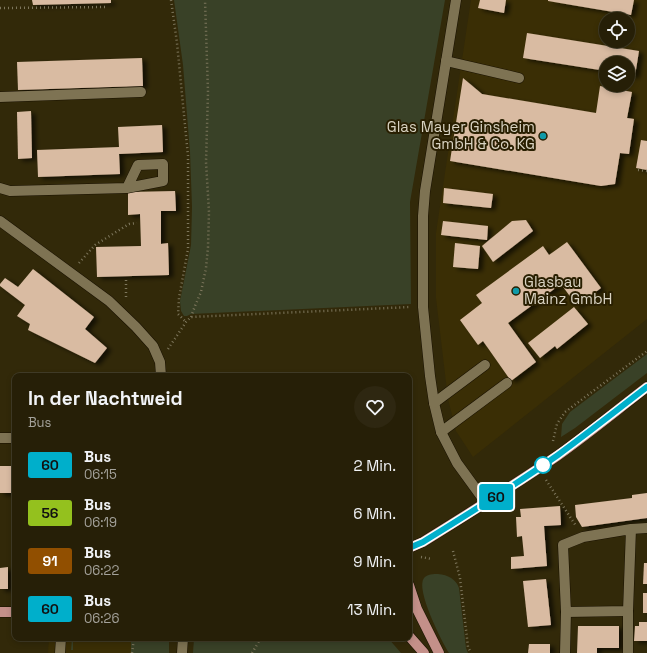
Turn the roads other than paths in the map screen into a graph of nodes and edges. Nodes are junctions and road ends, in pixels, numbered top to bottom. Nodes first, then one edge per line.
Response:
1 (456, 0) edge
2 (446, 61) junction
3 (520, 78) dead end
4 (141, 92) dead end
5 (0, 97) edge
6 (0, 188) edge
7 (128, 188) dead end
8 (0, 221) edge
9 (485, 365) dead end
10 (161, 373) edge
11 (507, 383) dead end
12 (647, 387) edge
13 (434, 403) junction
14 (441, 432) junction
15 (0, 438) edge
16 (12, 438) edge
17 (486, 503) junction
18 (647, 528) edge
19 (631, 529) junction
20 (412, 547) edge
21 (412, 594) edge
22 (628, 611) junction
23 (0, 612) edge
24 (12, 612) edge
25 (566, 612) junction
26 (412, 639) edge
27 (62, 641) edge
28 (183, 641) edge
29 (60, 653) edge
30 (182, 653) edge
31 (424, 653) edge
32 (439, 653) edge
33 (565, 653) edge
34 (628, 653) edge

1 - 2 street
2 - 3 street
2 - 13 street
4 - 5 street
6 - 7 street
8 - 10 street
9 - 13 street
11 - 14 street
12 - 17 main road
13 - 14 street
14 - 17 street
15 - 16 street
17 - 20 main road
18 - 19 street
19 - 22 street
19 - 25 street
21 - 32 main road
22 - 25 street
22 - 34 street
23 - 24 main road
25 - 33 street
26 - 31 main road
27 - 29 street
28 - 30 street

